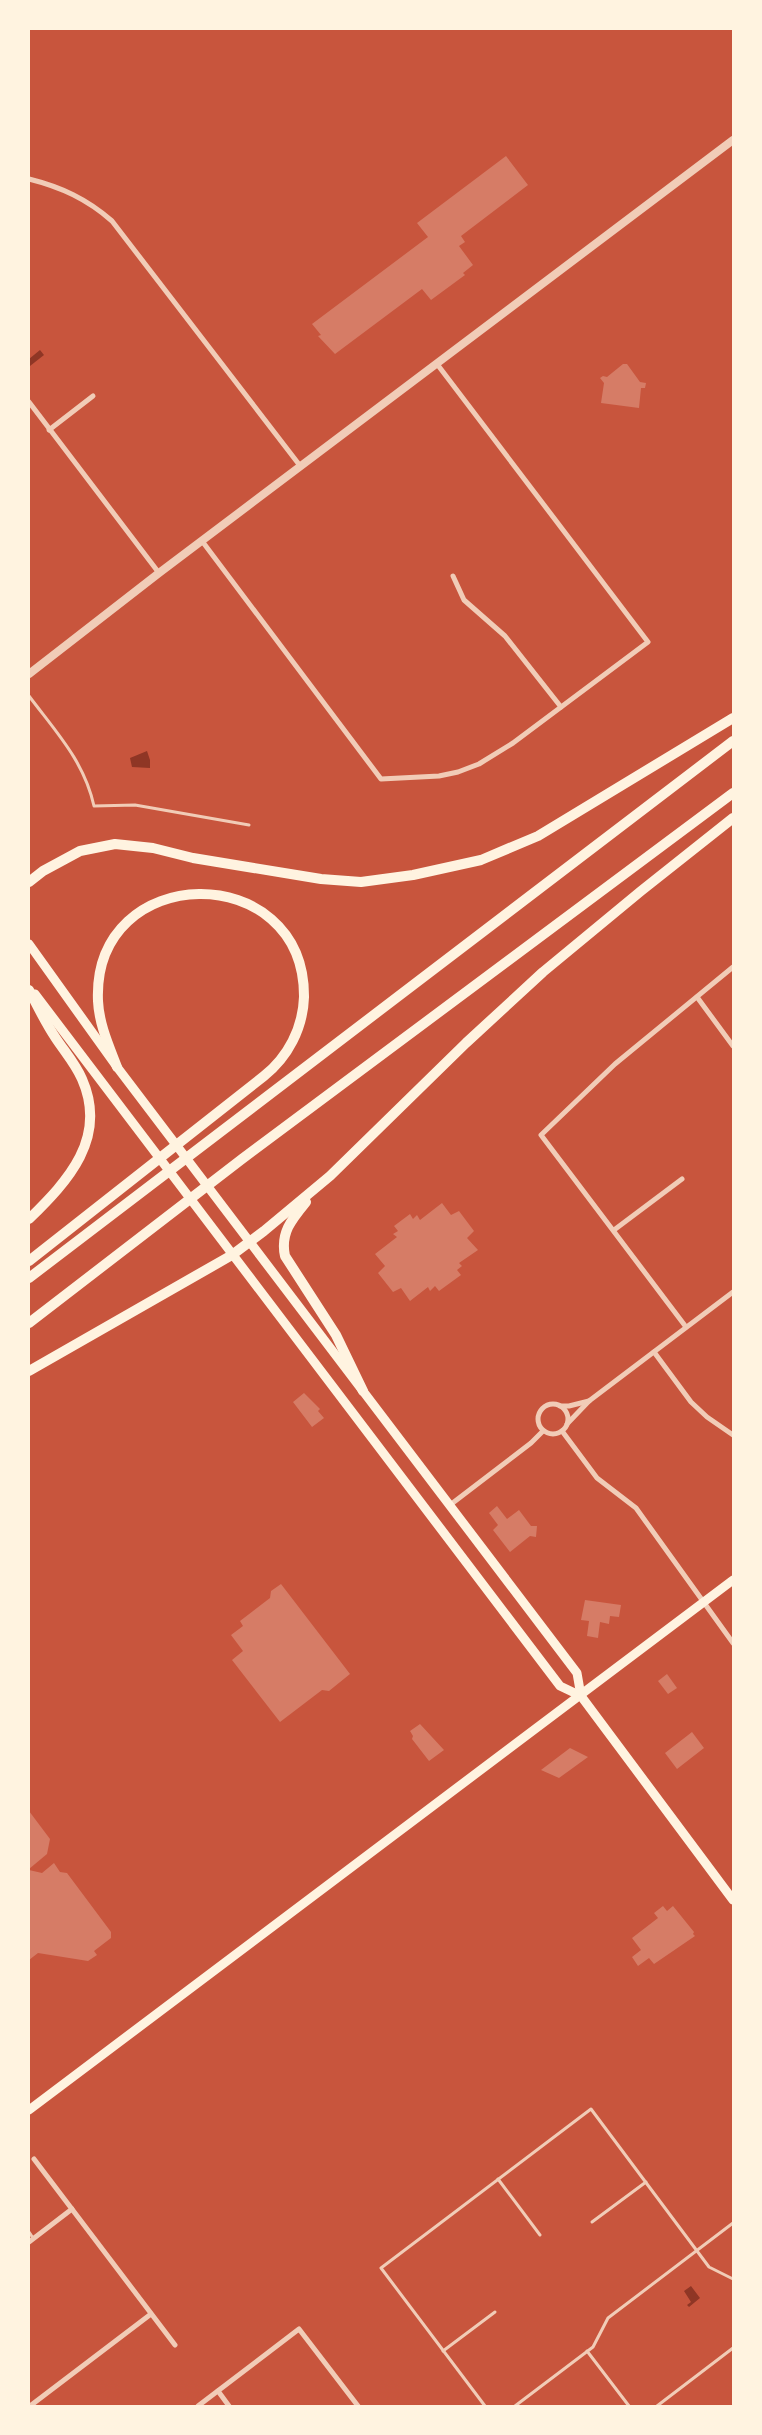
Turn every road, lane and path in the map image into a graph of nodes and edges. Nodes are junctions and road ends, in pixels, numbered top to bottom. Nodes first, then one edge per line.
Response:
1 (733, 140) edge
2 (29, 179) edge
3 (437, 364) junction
4 (93, 396) dead end
5 (29, 402) edge
6 (49, 430) junction
7 (301, 467) junction
8 (202, 541) junction
9 (159, 574) junction
10 (453, 576) dead end
11 (29, 674) edge
12 (29, 696) edge
13 (561, 707) junction
14 (733, 718) edge
15 (733, 741) edge
16 (733, 793) edge
17 (733, 818) edge
18 (248, 825) dead end
19 (29, 882) edge
20 (29, 944) edge
21 (733, 967) edge
22 (29, 988) edge
23 (697, 997) junction
24 (733, 1046) edge
25 (117, 1067) junction
26 (330, 1176) junction
27 (682, 1179) dead end
28 (29, 1219) edge
29 (614, 1230) junction
30 (250, 1242) junction
31 (232, 1255) junction
32 (29, 1261) edge
33 (29, 1278) edge
34 (733, 1292) edge
35 (29, 1323) edge
36 (686, 1327) junction
37 (654, 1352) junction
38 (29, 1371) edge
39 (363, 1391) junction
40 (588, 1401) junction
41 (559, 1405) junction
42 (567, 1424) junction
43 (543, 1431) junction
44 (562, 1431) junction
45 (733, 1436) edge
46 (450, 1505) junction
47 (733, 1580) edge
48 (705, 1602) junction
49 (733, 1643) edge
50 (581, 1696) junction
51 (733, 1900) edge
52 (29, 2110) edge
53 (34, 2159) dead end
54 (498, 2179) junction
55 (646, 2182) junction
56 (72, 2210) junction
57 (592, 2222) dead end
58 (733, 2223) edge
59 (29, 2232) edge
60 (540, 2235) dead end
61 (34, 2238) junction
62 (29, 2242) edge
63 (698, 2250) junction
64 (733, 2279) edge
65 (496, 2312) dead end
66 (151, 2314) junction
67 (175, 2345) dead end
68 (733, 2348) edge
69 (443, 2351) junction
70 (587, 2351) junction
71 (218, 2391) junction
72 (30, 2406) edge
73 (198, 2406) edge
74 (229, 2406) edge
75 (358, 2406) edge
76 (485, 2406) edge
77 (515, 2406) edge
78 (629, 2406) edge
79 (657, 2406) edge

1 - 3 street
2 - 7 street
3 - 7 street
3 - 13 street
4 - 6 street
5 - 6 street
6 - 9 street
7 - 8 street
8 - 9 street
8 - 13 street
9 - 11 street
10 - 13 street
12 - 18 lane
14 - 19 highway
15 - 33 highway
16 - 35 highway
17 - 26 highway
20 - 25 main road
21 - 23 street
22 - 28 highway
22 - 31 main road
23 - 24 street
23 - 29 street
25 - 30 main road
25 - 32 highway
26 - 30 highway
26 - 39 highway
27 - 29 street
29 - 36 street
30 - 31 highway
30 - 39 main road
31 - 38 highway
31 - 50 main road
34 - 36 street
36 - 37 street
37 - 40 street
37 - 45 street
39 - 46 main road
40 - 41 street
40 - 42 street
41 - 42 street
41 - 43 street
42 - 44 street
43 - 44 street
43 - 46 street
44 - 48 street
46 - 50 main road
47 - 48 main road
48 - 49 street
48 - 50 main road
50 - 51 main road
50 - 52 main road
53 - 56 street
54 - 55 lane
54 - 60 lane
54 - 69 lane
55 - 57 lane
55 - 63 lane
56 - 61 street
56 - 66 street
58 - 63 lane
59 - 61 lane
61 - 62 street
63 - 64 lane
63 - 70 lane
65 - 69 lane
66 - 67 street
66 - 72 street
68 - 79 lane
69 - 76 lane
70 - 77 lane
70 - 78 lane
71 - 73 street
71 - 74 street
71 - 75 street

